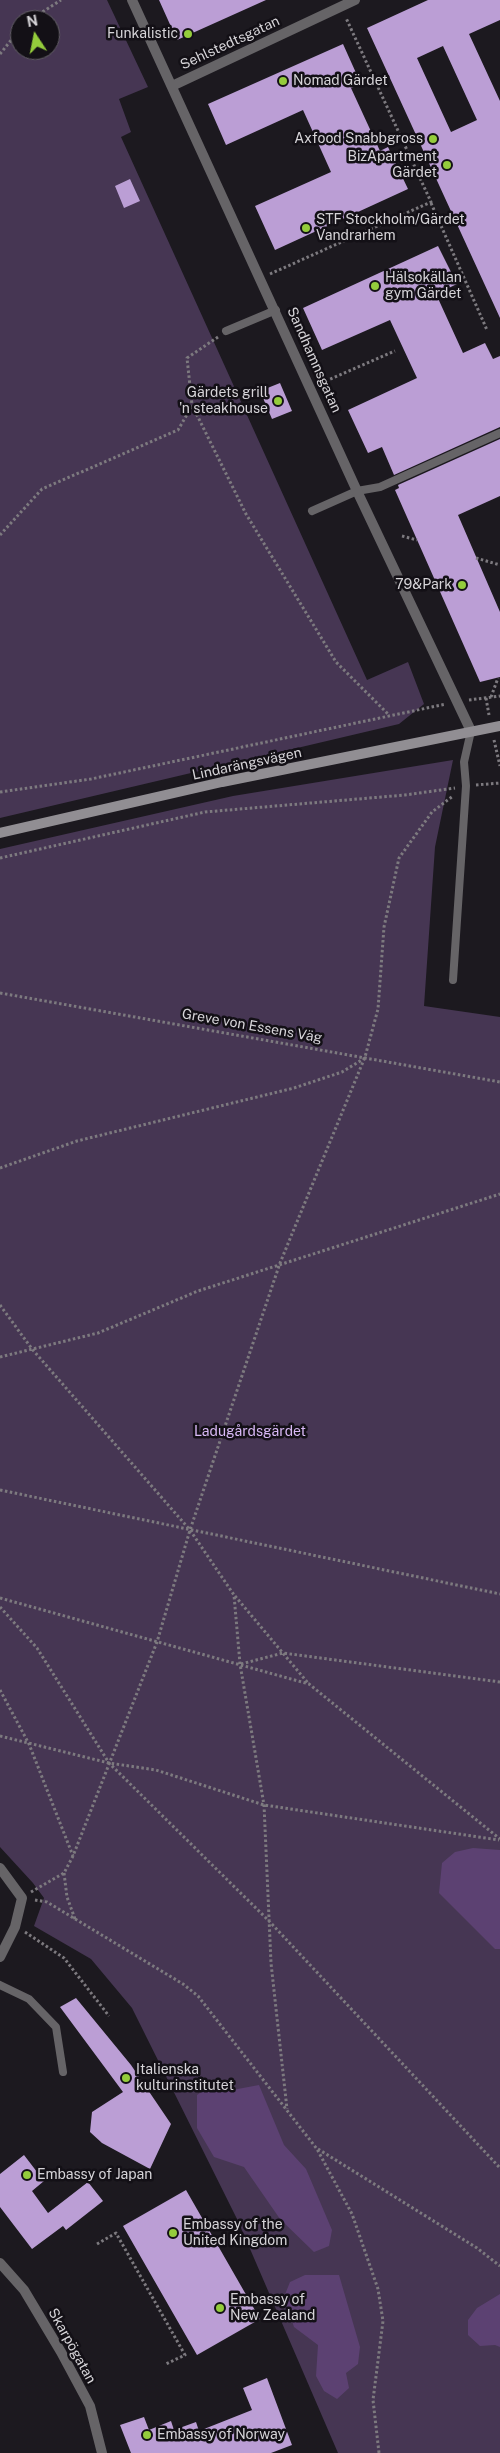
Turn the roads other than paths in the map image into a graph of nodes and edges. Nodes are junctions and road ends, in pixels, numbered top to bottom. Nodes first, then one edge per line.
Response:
1 (132, 0) edge
2 (355, 0) edge
3 (340, 3) edge
4 (172, 86) junction
5 (276, 310) junction
6 (226, 331) road end
7 (500, 433) edge
8 (357, 491) junction
9 (312, 511) dead end
10 (500, 726) edge
11 (471, 731) junction
12 (0, 833) edge
13 (453, 980) dead end
14 (0, 1868) edge
15 (0, 1957) edge
16 (0, 1985) edge
17 (63, 2072) dead end
18 (0, 2263) edge
19 (102, 2453) edge

1 - 4 street, Sandhamnsgatan
2 - 3 street, Sehlstedtsgatan
3 - 4 street, Sehlstedtsgatan
4 - 5 street, Sandhamnsgatan
5 - 6 lane
5 - 8 street, Sandhamnsgatan
7 - 8 lane
8 - 9 lane
8 - 11 street, Sandhamnsgatan
10 - 11 street, Lindarängsvägen
11 - 12 street, Lindarängsvägen
11 - 13 lane
14 - 15 street
16 - 17 lane
18 - 19 street, Skarpögatan

